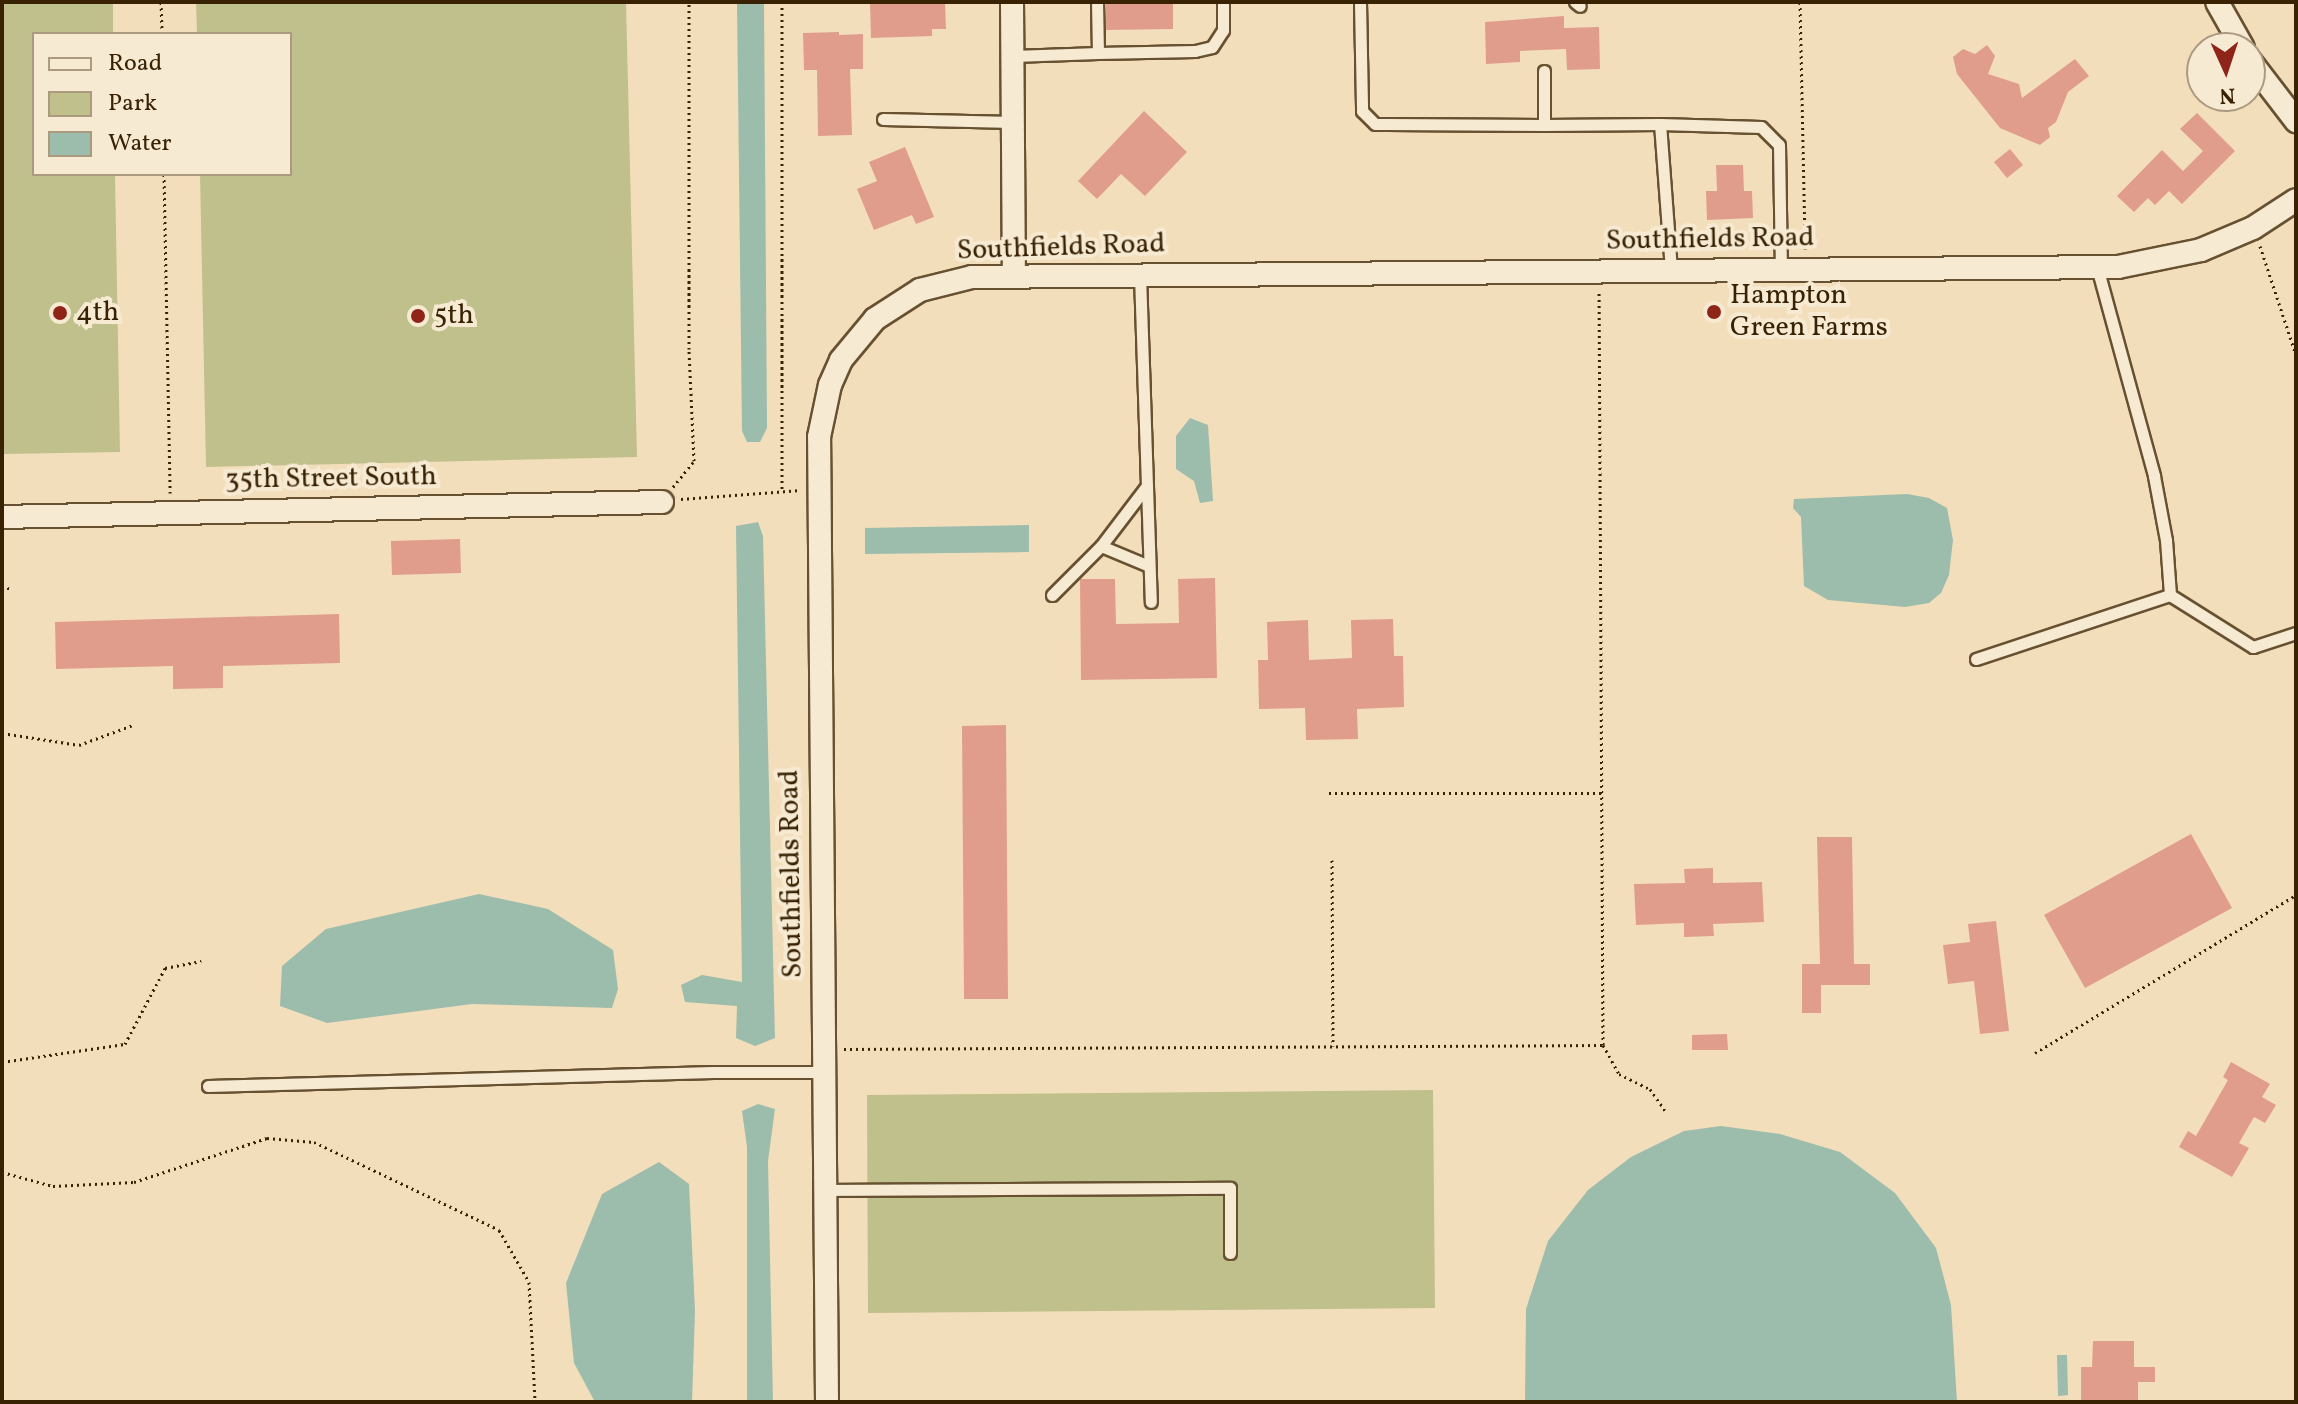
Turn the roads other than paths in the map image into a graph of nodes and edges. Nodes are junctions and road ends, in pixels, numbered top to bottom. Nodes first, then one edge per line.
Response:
1 (1012, 2) edge
2 (1097, 2) edge
3 (1223, 2) edge
4 (1360, 2) edge
5 (2217, 2) edge
6 (2234, 32) edge
7 (1098, 53) junction
8 (1013, 56) junction
9 (1544, 71) dead end
10 (2266, 82) edge
11 (883, 119) dead end
12 (2296, 121) edge
13 (1013, 122) junction
14 (1660, 124) junction
15 (1544, 125) junction
16 (2296, 200) edge
17 (2097, 267) junction
18 (1671, 270) junction
19 (1781, 270) junction
20 (1140, 275) junction
21 (1014, 276) junction
22 (1147, 487) junction
23 (662, 502) road end
24 (2, 517) edge
25 (1101, 546) junction
26 (1149, 566) junction
27 (1052, 595) dead end
28 (2170, 595) junction
29 (1151, 602) dead end
30 (2296, 633) edge
31 (1976, 659) dead end
32 (824, 1072) junction
33 (208, 1086) dead end
34 (825, 1190) junction
35 (1230, 1253) dead end
36 (827, 1402) edge

1 - 8 street
2 - 7 lane
3 - 7 lane
4 - 15 lane
5 - 6 street
7 - 8 lane
8 - 13 street
9 - 15 lane
10 - 12 street
11 - 13 lane
13 - 21 street
14 - 15 lane
14 - 18 lane
14 - 19 lane
16 - 17 street, Southfields Road
17 - 19 street, Southfields Road
17 - 28 lane
18 - 19 street, Southfields Road
18 - 20 street, Southfields Road
20 - 21 street, Southfields Road
20 - 22 lane
21 - 32 street, Southfields Road
22 - 25 lane
22 - 26 lane
23 - 24 street, 35th Street South
25 - 26 lane
25 - 27 lane
26 - 29 lane
28 - 30 lane
28 - 31 lane
32 - 33 lane
32 - 34 street, Southfields Road
34 - 35 lane
34 - 36 street, Southfields Road

